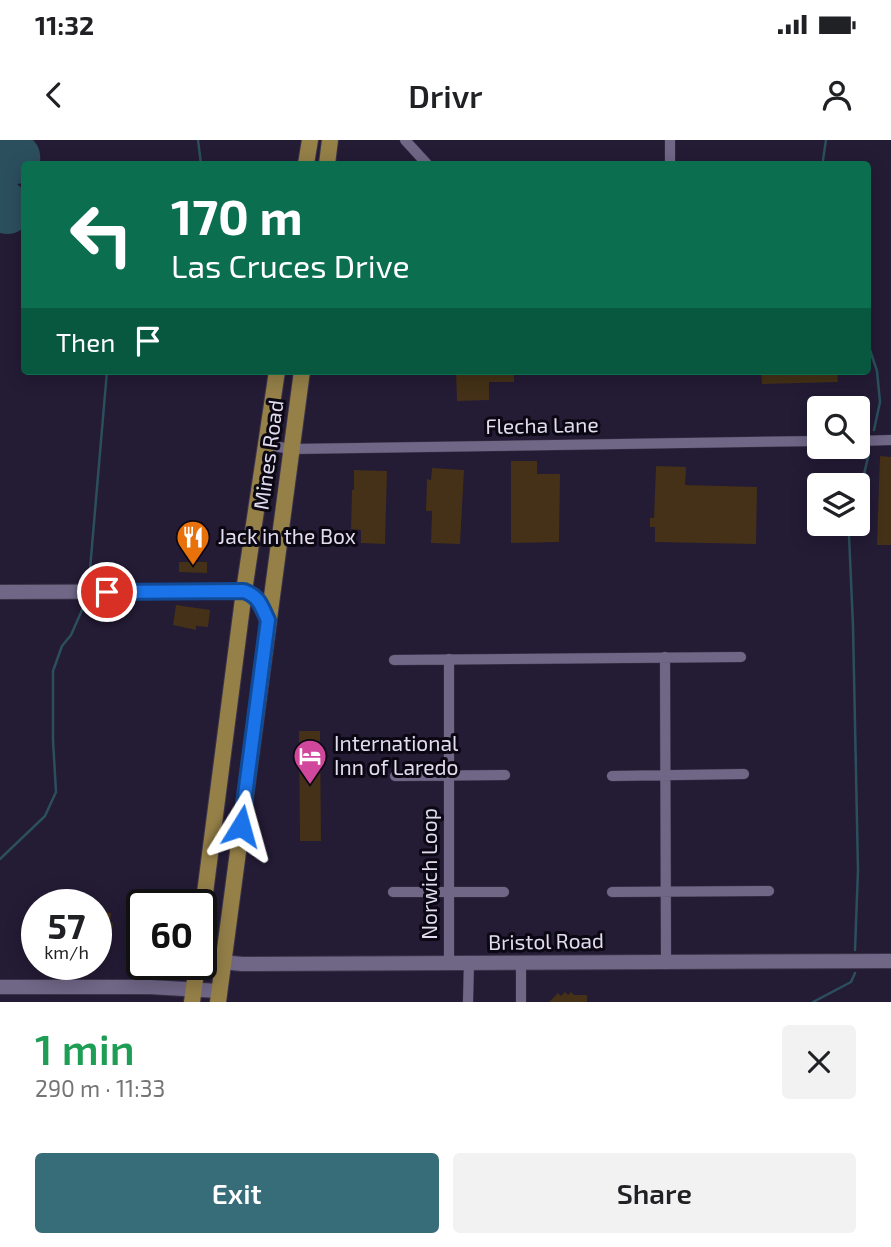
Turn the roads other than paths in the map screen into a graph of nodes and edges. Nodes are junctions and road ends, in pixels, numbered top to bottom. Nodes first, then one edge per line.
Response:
1 (310, 140) edge
2 (330, 140) edge
3 (405, 140) edge
4 (670, 140) edge
5 (306, 161) edge
6 (327, 161) edge
7 (424, 161) edge
8 (670, 161) edge
9 (276, 375) edge
10 (301, 375) edge
11 (891, 440) edge
12 (807, 441) edge
13 (870, 441) edge
14 (266, 444) junction
15 (292, 449) junction
16 (244, 591) junction
17 (0, 592) edge
18 (268, 620) junction
19 (665, 657) junction
20 (741, 657) dead end
21 (449, 659) junction
22 (394, 660) dead end
23 (744, 774) dead end
24 (449, 775) junction
25 (505, 775) dead end
26 (665, 775) junction
27 (395, 776) dead end
28 (612, 776) dead end
29 (206, 889) edge
30 (769, 891) dead end
31 (393, 892) dead end
32 (449, 892) junction
33 (504, 892) dead end
34 (612, 892) dead end
35 (666, 892) junction
36 (891, 961) edge
37 (217, 962) edge
38 (521, 962) junction
39 (666, 962) junction
40 (223, 963) junction
41 (449, 964) junction
42 (469, 964) junction
43 (0, 987) edge
44 (192, 996) edge
45 (218, 997) edge
46 (468, 1002) edge
47 (521, 1002) edge

1 - 5 main road
2 - 6 main road
3 - 7 street
4 - 8 street
9 - 14 main road, Mines Road
10 - 15 main road, Mines Road
11 - 13 street
12 - 15 street, Flecha Lane
14 - 15 street, Flecha Lane
14 - 16 main road, Mines Road
15 - 18 main road, Mines Road
16 - 17 street
16 - 18 main road
16 - 29 main road, Mines Road
18 - 40 main road, Mines Road
19 - 20 street
19 - 21 street
19 - 26 street
21 - 22 street
21 - 24 street, Norwich Loop
23 - 26 street
24 - 25 street
24 - 27 street
24 - 32 street, Norwich Loop
26 - 28 street
26 - 35 street
30 - 35 street
31 - 32 street
32 - 33 street
32 - 41 street, Norwich Loop
34 - 35 street
35 - 39 street
36 - 39 street, Bristol Road
37 - 40 street, Bristol Road
38 - 39 street, Bristol Road
38 - 42 street, Bristol Road
38 - 47 street
40 - 41 street, Bristol Road
40 - 45 main road, Mines Road
41 - 42 street, Bristol Road
42 - 46 street
43 - 44 street
44 - 45 street

